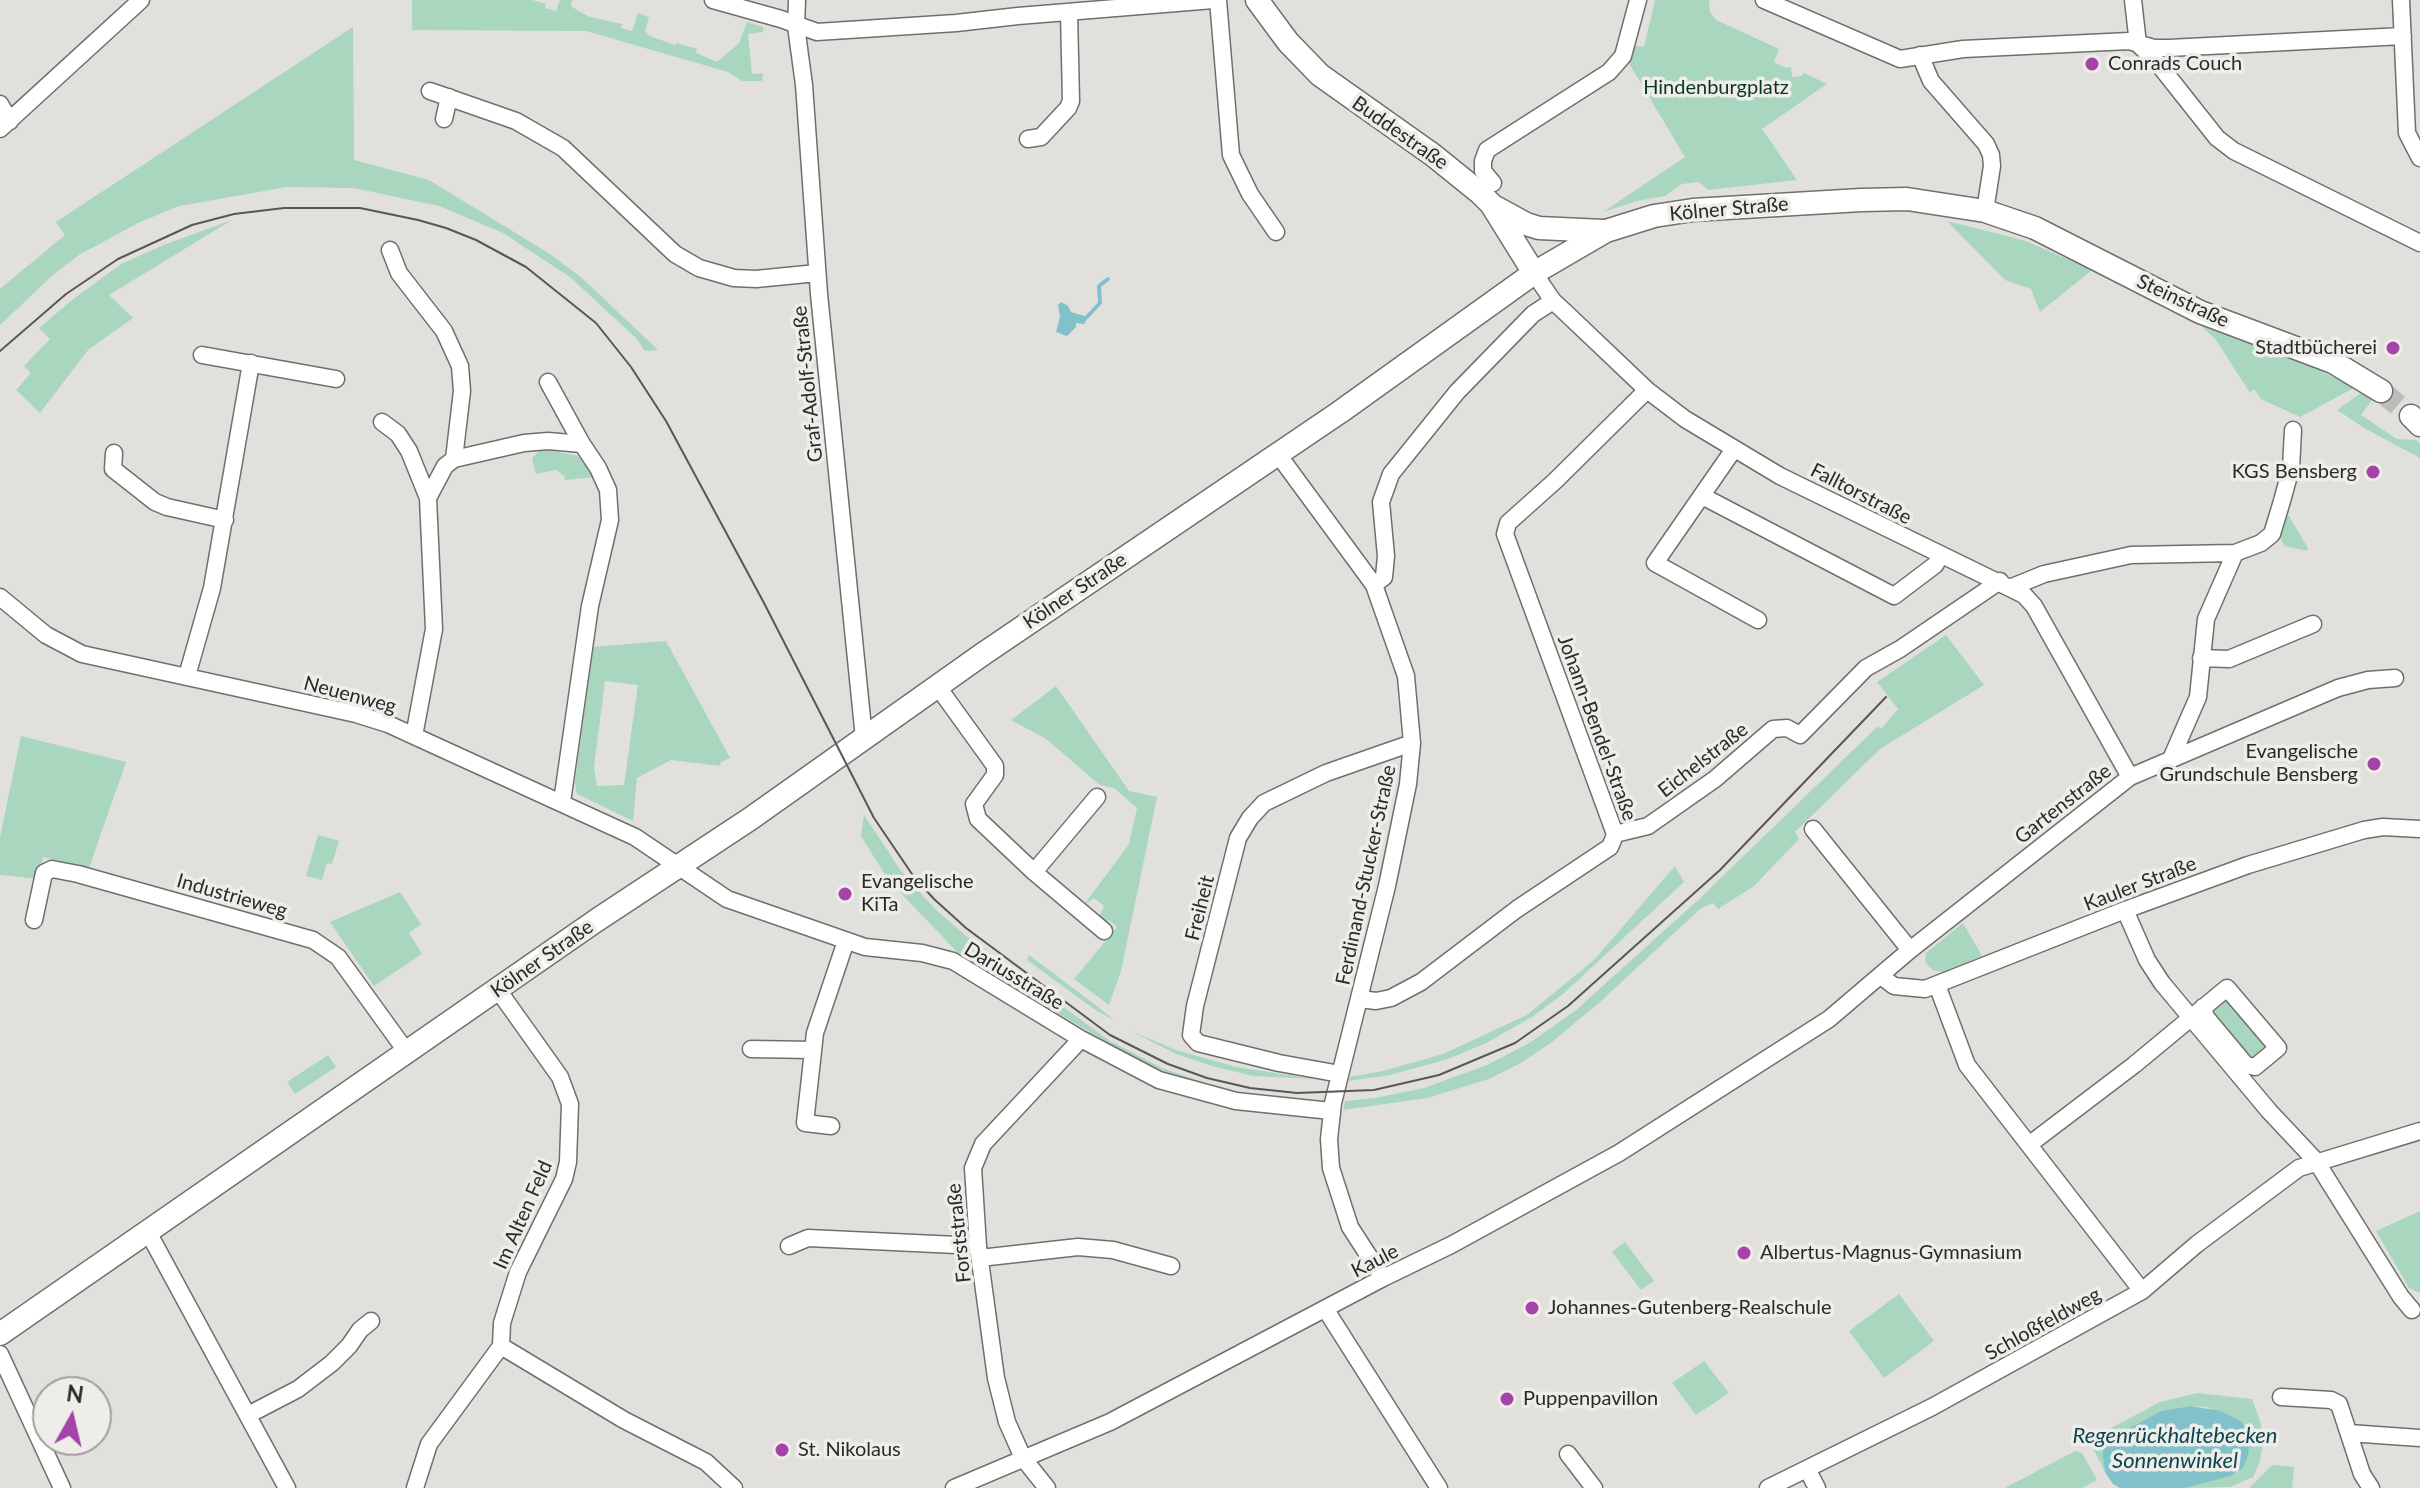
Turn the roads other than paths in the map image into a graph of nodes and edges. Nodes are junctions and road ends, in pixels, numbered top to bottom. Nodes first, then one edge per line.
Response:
1 (141, 0) edge
2 (713, 0) edge
3 (797, 0) edge
4 (1216, 0) edge
5 (1257, 0) edge
6 (1638, 0) edge
7 (1764, 0) edge
8 (2133, 0) edge
9 (2401, 0) edge
10 (1069, 13) junction
11 (796, 26) junction
12 (2403, 36) junction
13 (2138, 44) junction
14 (1920, 55) junction
15 (430, 91) dead end
16 (449, 97) junction
17 (0, 104) edge
18 (444, 119) dead end
19 (5, 125) edge
20 (1028, 139) dead end
21 (2420, 158) edge
22 (1492, 194) junction
23 (1985, 211) junction
24 (1606, 231) junction
25 (1276, 232) dead end
26 (2420, 243) edge
27 (390, 250) dead end
28 (817, 273) junction
29 (1534, 273) junction
30 (1553, 301) junction
31 (202, 355) dead end
32 (251, 363) junction
33 (336, 379) dead end
34 (548, 382) dead end
35 (1647, 390) junction
36 (2381, 391) tunnel mouth
37 (382, 422) dead end
38 (2293, 430) dead end
39 (582, 444) junction
40 (1734, 449) junction
41 (114, 453) dead end
42 (1277, 453) junction
43 (454, 459) junction
44 (1702, 496) junction
45 (428, 498) junction
46 (225, 520) junction
47 (2235, 553) junction
48 (1941, 555) junction
49 (2006, 584) junction
50 (1374, 585) junction
51 (0, 597) edge
52 (1758, 620) dead end
53 (2313, 624) dead end
54 (2201, 658) junction
55 (187, 676) junction
56 (2395, 678) dead end
57 (938, 687) junction
58 (414, 736) junction
59 (864, 738) junction
60 (1412, 743) junction
61 (2171, 759) junction
62 (2130, 777) junction
63 (1097, 797) dead end
64 (562, 802) junction
65 (1813, 829) dead end
66 (2420, 829) edge
67 (1615, 834) junction
68 (680, 866) junction
69 (1034, 872) junction
70 (2125, 910) junction
71 (34, 920) dead end
72 (1104, 931) dead end
73 (846, 941) junction
74 (1910, 950) junction
75 (1881, 976) junction
76 (1937, 985) junction
77 (498, 990) junction
78 (1360, 999) junction
79 (2197, 1012) junction
80 (1081, 1039) junction
81 (1798, 1041) joint
82 (751, 1049) dead end
83 (813, 1050) junction
84 (406, 1051) junction
85 (1340, 1074) junction
86 (1331, 1111) junction
87 (831, 1126) dead end
88 (2420, 1131) edge
89 (2030, 1144) junction
90 (2316, 1161) junction
91 (148, 1232) junction
92 (789, 1246) dead end
93 (979, 1252) junction
94 (1171, 1266) dead end
95 (1383, 1278) junction
96 (2142, 1291) junction
97 (1326, 1310) junction
98 (2412, 1310) dead end
99 (371, 1321) dead end
100 (0, 1334) edge
101 (501, 1346) junction
102 (0, 1354) edge
103 (2281, 1397) dead end
104 (248, 1415) junction
105 (2349, 1433) junction
106 (2420, 1438) edge
107 (1568, 1454) dead end
108 (1023, 1458) junction
109 (1807, 1469) junction
110 (1434, 1487) edge
111 (62, 1488) edge
112 (287, 1488) edge
113 (415, 1488) edge
114 (734, 1488) edge
115 (954, 1488) edge
116 (1047, 1488) edge
117 (1594, 1488) edge
118 (1768, 1488) edge
119 (1817, 1488) edge
120 (2371, 1488) edge

1 - 19 street
2 - 11 street
3 - 11 street, Graf-Adolf-Straße
4 - 10 street
4 - 25 street
5 - 22 main road, Buddestraße
6 - 22 street
7 - 14 street
8 - 13 street
9 - 12 street
10 - 11 street
10 - 20 street
11 - 28 street, Graf-Adolf-Straße
12 - 13 street
12 - 21 street
13 - 14 street
13 - 26 street
14 - 23 street
15 - 16 street
16 - 18 street
16 - 28 street
17 - 19 street
22 - 24 main road
22 - 29 main road, Buddestraße
23 - 24 main road, Kölner Straße
23 - 36 main road, Steinstraße
24 - 29 main road, Kölner Straße
27 - 43 street
28 - 59 street, Graf-Adolf-Straße
29 - 30 street, Falltorstraße
29 - 42 main road, Kölner Straße
30 - 35 street, Falltorstraße
30 - 50 street
31 - 32 street
32 - 33 street
32 - 46 street
34 - 39 street
35 - 40 street, Falltorstraße
35 - 67 street, Johann-Bendel-Straße
37 - 45 street
38 - 47 street, Eichelstraße
39 - 43 street
39 - 64 street
40 - 44 street
40 - 48 street, Falltorstraße
41 - 46 street
42 - 50 street, Ferdinand-Stucker-Straße
42 - 57 main road, Kölner Straße
43 - 45 street
44 - 48 street
44 - 52 street
45 - 58 street
46 - 55 street
47 - 49 street, Eichelstraße
47 - 54 street
48 - 49 street, Falltorstraße
49 - 62 street, Falltorstraße
49 - 67 street, Eichelstraße
50 - 60 street, Ferdinand-Stucker-Straße
51 - 55 street, Neuenweg
53 - 54 street
54 - 61 street
55 - 58 street, Neuenweg
56 - 61 street, Gartenstraße
57 - 59 main road, Kölner Straße
57 - 69 street
58 - 64 street, Neuenweg
59 - 68 main road, Kölner Straße
60 - 78 street, Ferdinand-Stucker-Straße
60 - 85 street, Freiheit
61 - 62 street, Gartenstraße
62 - 74 street, Gartenstraße
63 - 69 street
64 - 68 street, Neuenweg
65 - 74 street
66 - 70 street, Kauler Straße
67 - 78 street, Johann-Bendel-Straße
68 - 73 street, Dariusstraße
68 - 77 main road, Kölner Straße
69 - 72 street
70 - 76 street, Kauler Straße
70 - 79 street
71 - 84 street, Industrieweg
73 - 80 street, Dariusstraße
73 - 83 street
74 - 75 street, Gartenstraße
75 - 76 street, Kauler Straße
75 - 81 street, Gartenstraße
76 - 89 street
77 - 84 main road, Kölner Straße
77 - 101 street, Im Alten Feld
78 - 85 street, Ferdinand-Stucker-Straße
79 - 79 street
79 - 89 street
79 - 90 street
80 - 86 street, Dariusstraße
80 - 93 street, Forststraße
81 - 95 street, Kaule
82 - 83 street
83 - 87 street
84 - 91 main road, Kölner Straße
85 - 86 street, Ferdinand-Stucker-Straße
86 - 95 street, Ferdinand-Stucker-Straße
88 - 90 street, Schloßfeldweg
89 - 96 street
90 - 96 street, Schloßfeldweg
90 - 98 street
91 - 100 main road, Kölner Straße
91 - 104 street
92 - 93 street
93 - 94 street
93 - 108 street, Forststraße
95 - 97 street, Kaule
96 - 109 street, Schloßfeldweg
97 - 108 street, Kaule
97 - 110 street
99 - 104 street
101 - 113 street
101 - 114 street
102 - 111 street
103 - 105 street
104 - 112 street
105 - 106 street
105 - 120 street
107 - 117 street
108 - 115 street, Kaule
108 - 116 street, Forststraße
109 - 118 street, Schloßfeldweg
109 - 119 street

